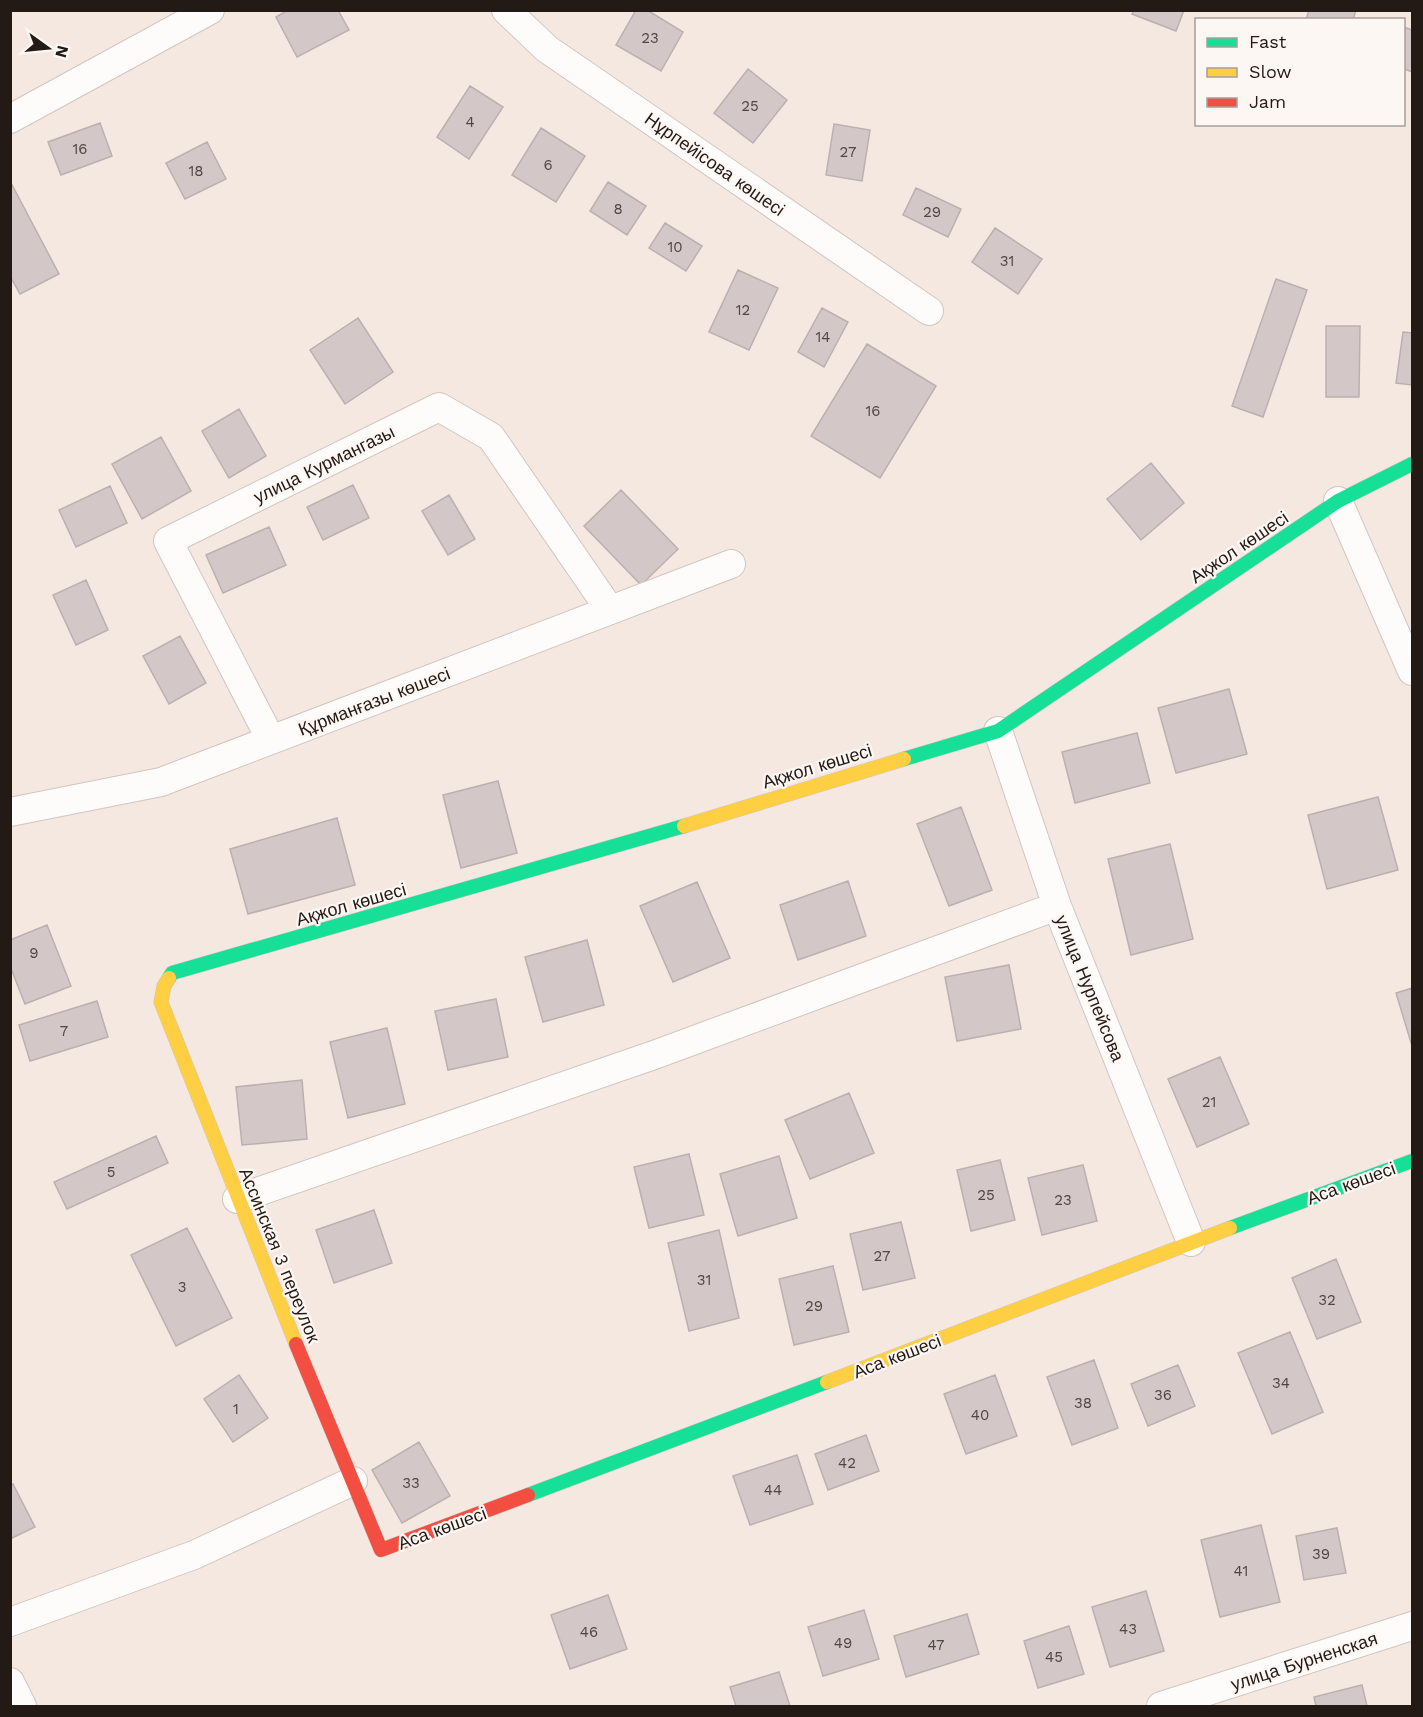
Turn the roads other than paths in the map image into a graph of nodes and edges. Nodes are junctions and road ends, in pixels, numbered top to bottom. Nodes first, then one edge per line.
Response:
1 (210, 10) edge
2 (506, 10) edge
3 (10, 119) edge
4 (929, 311) dead end
5 (1413, 464) edge
6 (1338, 501) junction
7 (731, 564) dead end
8 (610, 610) junction
9 (1413, 671) edge
10 (998, 731) junction
11 (271, 740) junction
12 (10, 812) edge
13 (1057, 906) junction
14 (172, 973) joint
15 (1413, 1161) edge
16 (237, 1199) junction
17 (1191, 1242) junction
18 (353, 1481) junction
19 (381, 1550) joint
20 (10, 1622) edge
21 (1413, 1626) edge
22 (10, 1682) edge
23 (22, 1707) edge
24 (1161, 1707) edge

1 - 3 street
2 - 4 street, Нұрпейісова көшесі
5 - 6 street, Ақжол көшесі
6 - 9 street
6 - 10 street, Ақжол көшесі
7 - 8 street, Құрманғазы көшесі
8 - 11 street, Құрманғазы көшесі
8 - 11 street, улица Курмангазы
10 - 13 street, улица Нурпейсова
10 - 14 street, Ақжол көшесі
11 - 12 street, Құрманғазы көшесі
13 - 16 street
13 - 17 street, улица Нурпейсова
14 - 16 street, Ассинская 3 переулок
15 - 17 street, Аса көшесі
16 - 18 street, Ассинская 3 переулок
17 - 19 street, Аса көшесі
18 - 19 street, Ассинская 3 переулок
18 - 20 street
21 - 24 street, улица Бурненская
22 - 23 street

